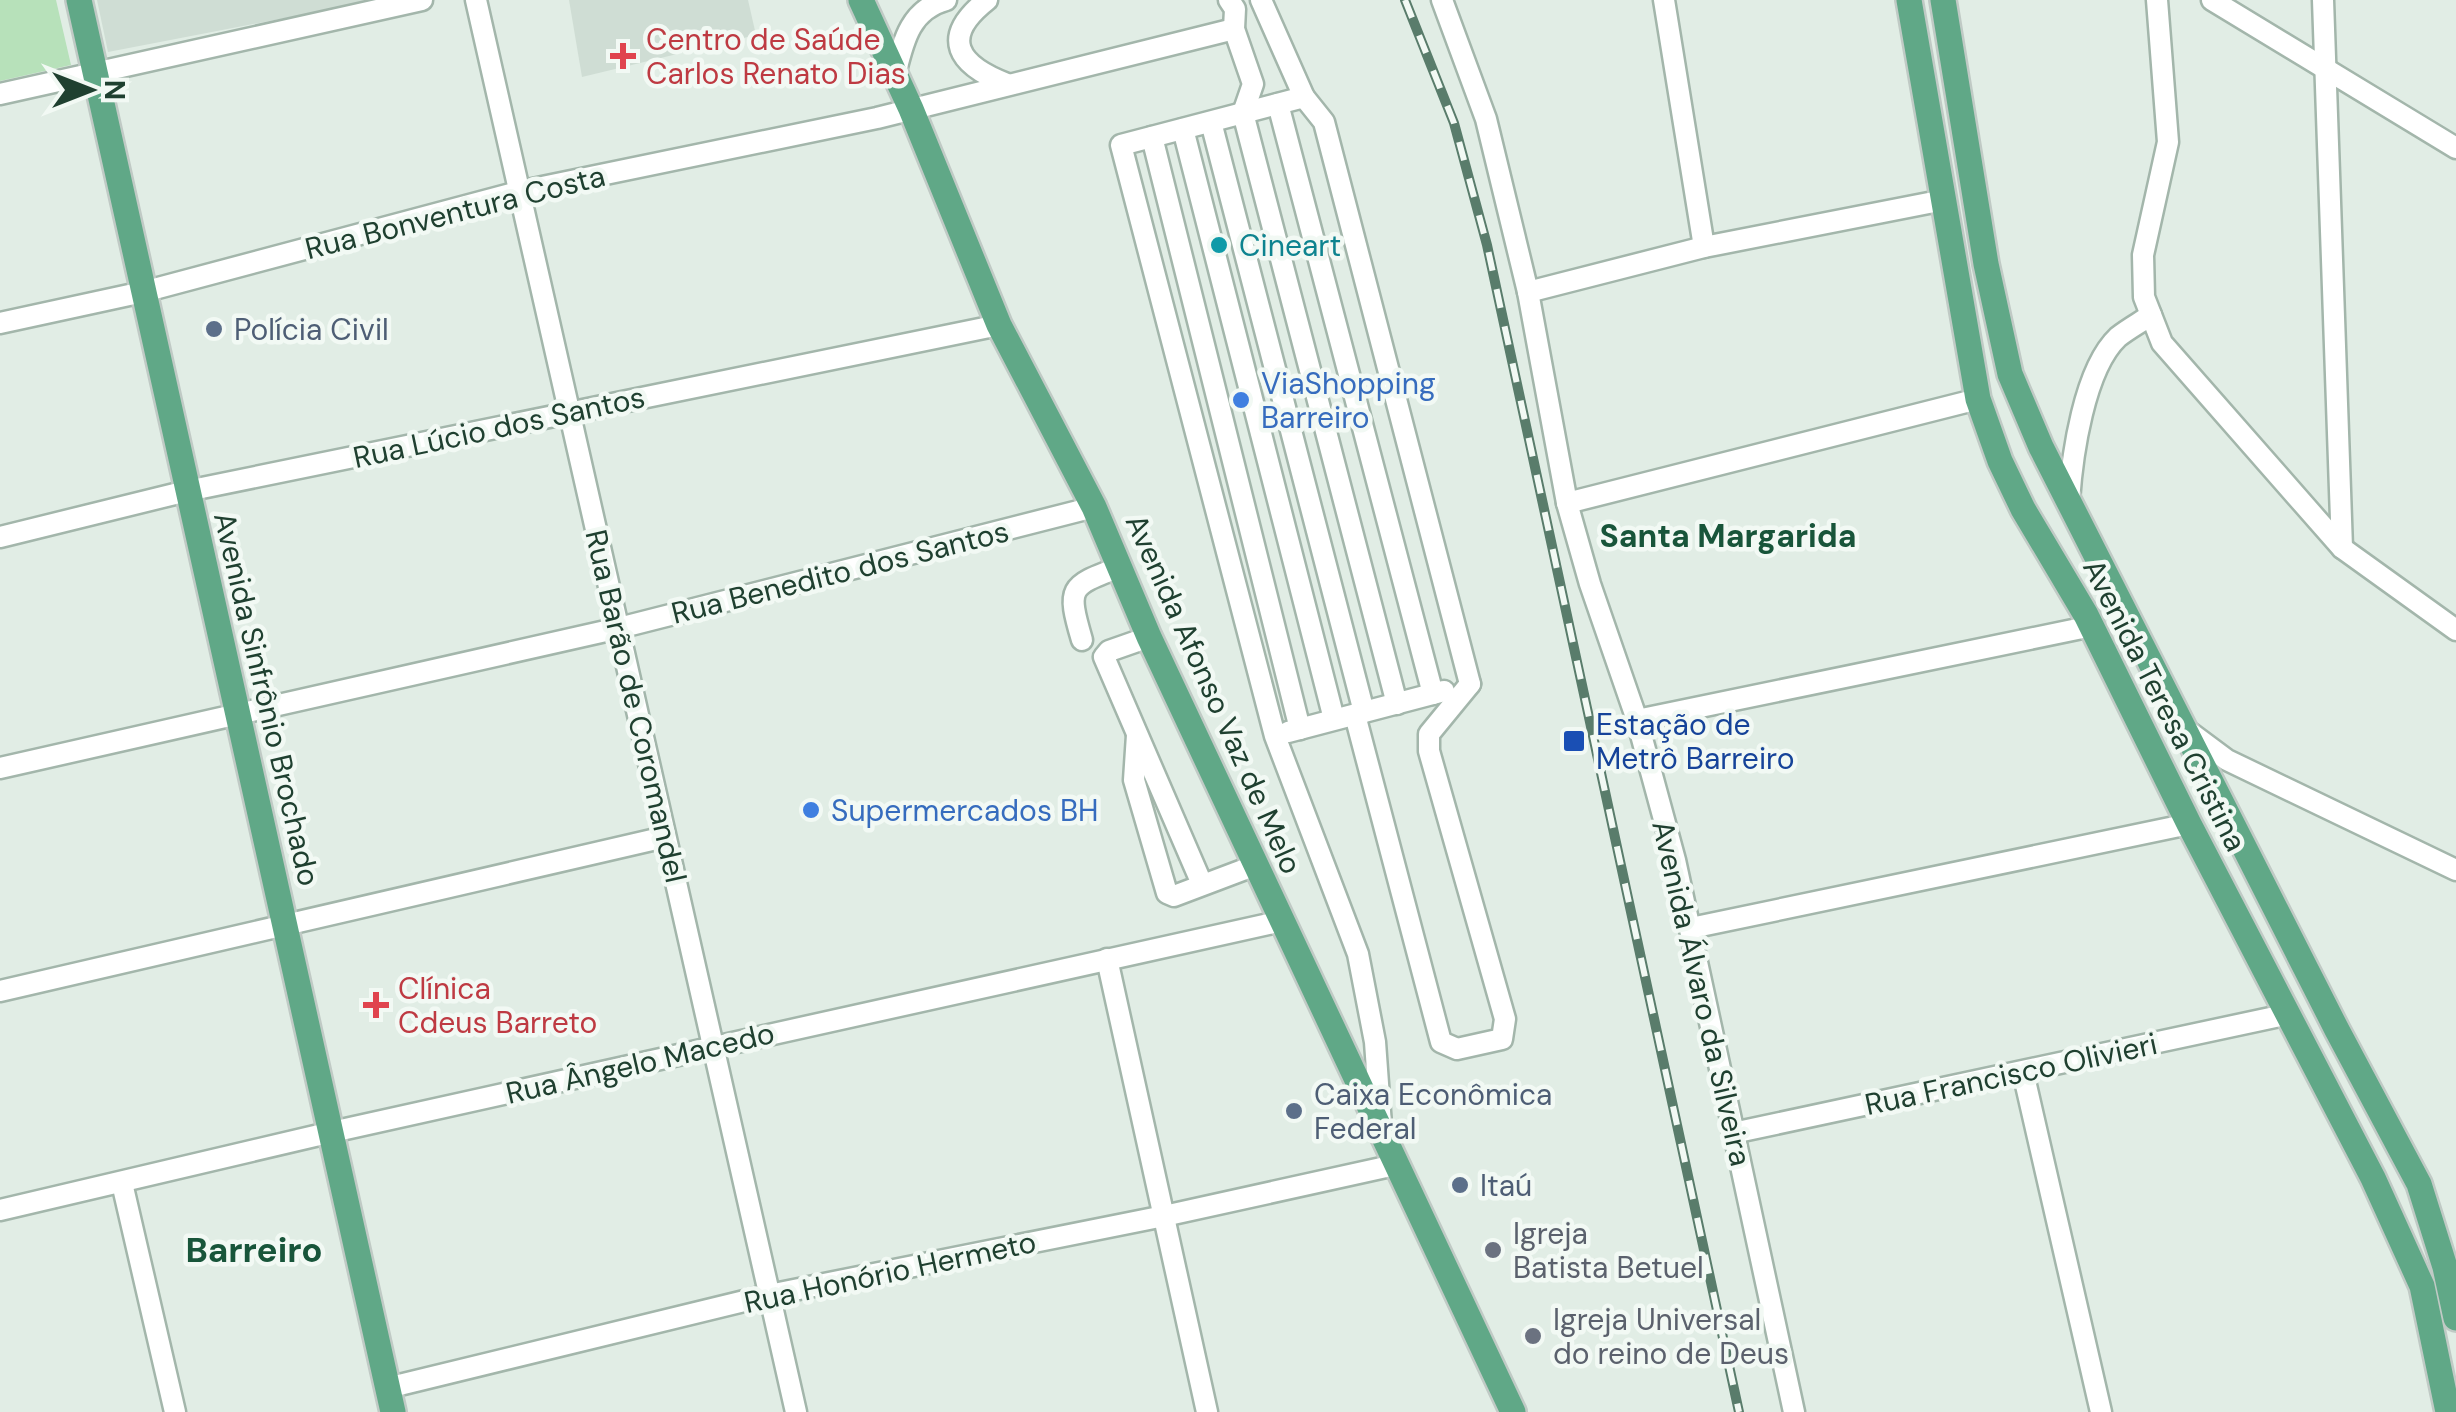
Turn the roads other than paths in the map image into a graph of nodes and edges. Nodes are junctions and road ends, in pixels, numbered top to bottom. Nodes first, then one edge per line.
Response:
1 (79, 0) edge
2 (422, 0) edge
3 (476, 0) edge
4 (862, 0) edge
5 (987, 0) edge
6 (1229, 0) edge
7 (1261, 0) edge
8 (1442, 0) edge
9 (1664, 0) edge
10 (1910, 0) edge
11 (1943, 0) edge
12 (2157, 0) edge
13 (2212, 0) edge
14 (2323, 0) edge
15 (934, 1) edge
16 (1234, 29) junction
17 (2326, 70) junction
18 (94, 72) junction
19 (895, 75) junction
20 (1007, 84) junction
21 (0, 94) edge
22 (1304, 97) junction
23 (1278, 104) junction
24 (911, 109) junction
25 (1243, 113) junction
26 (1211, 122) junction
27 (1183, 129) junction
28 (1152, 137) junction
29 (2456, 148) edge
30 (518, 192) junction
31 (1944, 200) junction
32 (1704, 247) junction
33 (143, 292) junction
34 (1528, 292) junction
35 (2151, 315) junction
36 (0, 322) edge
37 (999, 325) junction
38 (1978, 398) junction
39 (569, 413) junction
40 (187, 491) junction
41 (2069, 502) junction
42 (1567, 503) junction
43 (1094, 508) junction
44 (0, 537) edge
45 (2342, 548) junction
46 (1120, 566) junction
47 (2092, 626) junction
48 (619, 628) junction
49 (2456, 630) edge
50 (1149, 637) junction
51 (1082, 640) dead end
52 (1470, 684) junction
53 (1433, 694) junction
54 (1396, 704) junction
55 (237, 714) junction
56 (1351, 715) junction
57 (1637, 720) junction
58 (2183, 727) junction
59 (1300, 729) junction
60 (1137, 733) junction
61 (1275, 736) junction
62 (0, 768) edge
63 (2188, 824) junction
64 (666, 838) junction
65 (1256, 864) junction
66 (2456, 870) edge
67 (1202, 884) junction
68 (1282, 921) junction
69 (285, 926) junction
70 (1691, 928) junction
71 (1107, 960) junction
72 (0, 991) edge
73 (2289, 1014) junction
74 (712, 1046) junction
75 (2023, 1072) junction
76 (332, 1132) junction
77 (1733, 1133) junction
78 (1382, 1137) junction
79 (1395, 1165) junction
80 (122, 1183) junction
81 (0, 1210) edge
82 (1164, 1216) junction
83 (769, 1295) junction
84 (2456, 1318) edge
85 (390, 1400) edge
86 (174, 1412) edge
87 (796, 1412) edge
88 (1207, 1412) edge
89 (1511, 1412) edge
90 (1794, 1412) edge
91 (2101, 1412) edge
92 (2448, 1412) edge

1 - 18 main road, Avenida Sinfrônio Brochado
2 - 18 street
3 - 30 street, Rua Barão de Coromandel
4 - 19 main road, Avenida Afonso Vaz de Melo
5 - 20 street
6 - 16 street
7 - 22 street
8 - 34 street, Avenida Álvaro da Silveira
9 - 32 street
10 - 31 main road, Avenida Teresa Cristina
11 - 41 main road, Avenida Teresa Cristina
12 - 35 street
13 - 17 street
14 - 17 street
15 - 19 street
16 - 20 street, Rua Bonventura Costa
16 - 25 street
17 - 29 street
17 - 45 street
18 - 21 street
18 - 33 main road, Avenida Sinfrônio Brochado
19 - 24 main road, Avenida Afonso Vaz de Melo
20 - 24 street, Rua Bonventura Costa
22 - 23 street
22 - 52 street
23 - 25 street
23 - 53 street
24 - 30 street, Rua Bonventura Costa
24 - 37 main road, Avenida Afonso Vaz de Melo
25 - 26 street
25 - 54 street
26 - 27 street
26 - 56 street
27 - 28 street
27 - 56 street
28 - 59 street
28 - 61 street
30 - 33 street, Rua Bonventura Costa
30 - 39 street, Rua Barão de Coromandel
31 - 32 street
31 - 38 main road, Avenida Teresa Cristina
32 - 34 street
33 - 36 street, Rua Bonventura Costa
33 - 40 main road, Avenida Sinfrônio Brochado
34 - 42 street, Avenida Álvaro da Silveira
35 - 41 street
35 - 45 street
37 - 39 street, Rua Lúcio dos Santos
37 - 43 main road, Avenida Afonso Vaz de Melo
38 - 42 street
38 - 47 main road, Avenida Teresa Cristina
39 - 40 street, Rua Lúcio dos Santos
39 - 48 street, Rua Barão de Coromandel
40 - 44 street, Rua Lúcio dos Santos
40 - 55 main road, Avenida Sinfrônio Brochado
41 - 58 main road, Avenida Teresa Cristina
42 - 57 street, Avenida Álvaro da Silveira
43 - 46 main road, Avenida Afonso Vaz de Melo
43 - 48 street, Rua Benedito dos Santos
45 - 49 street
46 - 50 main road, Avenida Afonso Vaz de Melo
46 - 51 street
47 - 57 street
47 - 63 main road, Avenida Teresa Cristina
48 - 55 street, Rua Benedito dos Santos
48 - 64 street, Rua Barão de Coromandel
50 - 60 street
50 - 65 main road, Avenida Afonso Vaz de Melo
52 - 53 street
52 - 56 street
53 - 54 street
54 - 56 street
55 - 62 street, Rua Benedito dos Santos
55 - 69 main road, Avenida Sinfrônio Brochado
56 - 59 street
57 - 70 street, Avenida Álvaro da Silveira
58 - 66 street
58 - 84 main road, Avenida Teresa Cristina
59 - 61 street
60 - 67 street
60 - 67 street
61 - 78 street
63 - 70 street
63 - 73 main road, Avenida Teresa Cristina
64 - 69 street
64 - 74 street, Rua Barão de Coromandel
65 - 67 street
65 - 68 main road, Avenida Afonso Vaz de Melo
68 - 71 street, Rua Ângelo Macedo
68 - 78 main road, Avenida Afonso Vaz de Melo
69 - 72 street
69 - 76 main road, Avenida Sinfrônio Brochado
70 - 77 street, Avenida Álvaro da Silveira
71 - 74 street, Rua Ângelo Macedo
71 - 82 street
73 - 75 street, Rua Francisco Olivieri
73 - 92 main road, Avenida Teresa Cristina
74 - 76 street, Rua Ângelo Macedo
74 - 83 street, Rua Barão de Coromandel
75 - 77 street, Rua Francisco Olivieri
75 - 91 street
76 - 80 street, Rua Ângelo Macedo
76 - 85 main road, Avenida Sinfrônio Brochado
77 - 90 street, Avenida Álvaro da Silveira
78 - 79 main road, Avenida Afonso Vaz de Melo
79 - 82 street, Rua Honório Hermeto
79 - 89 main road, Avenida Afonso Vaz de Melo
80 - 81 street, Rua Ângelo Macedo
80 - 86 street
82 - 83 street, Rua Honório Hermeto
82 - 88 street
83 - 85 street, Rua Honório Hermeto
83 - 87 street, Rua Barão de Coromandel

